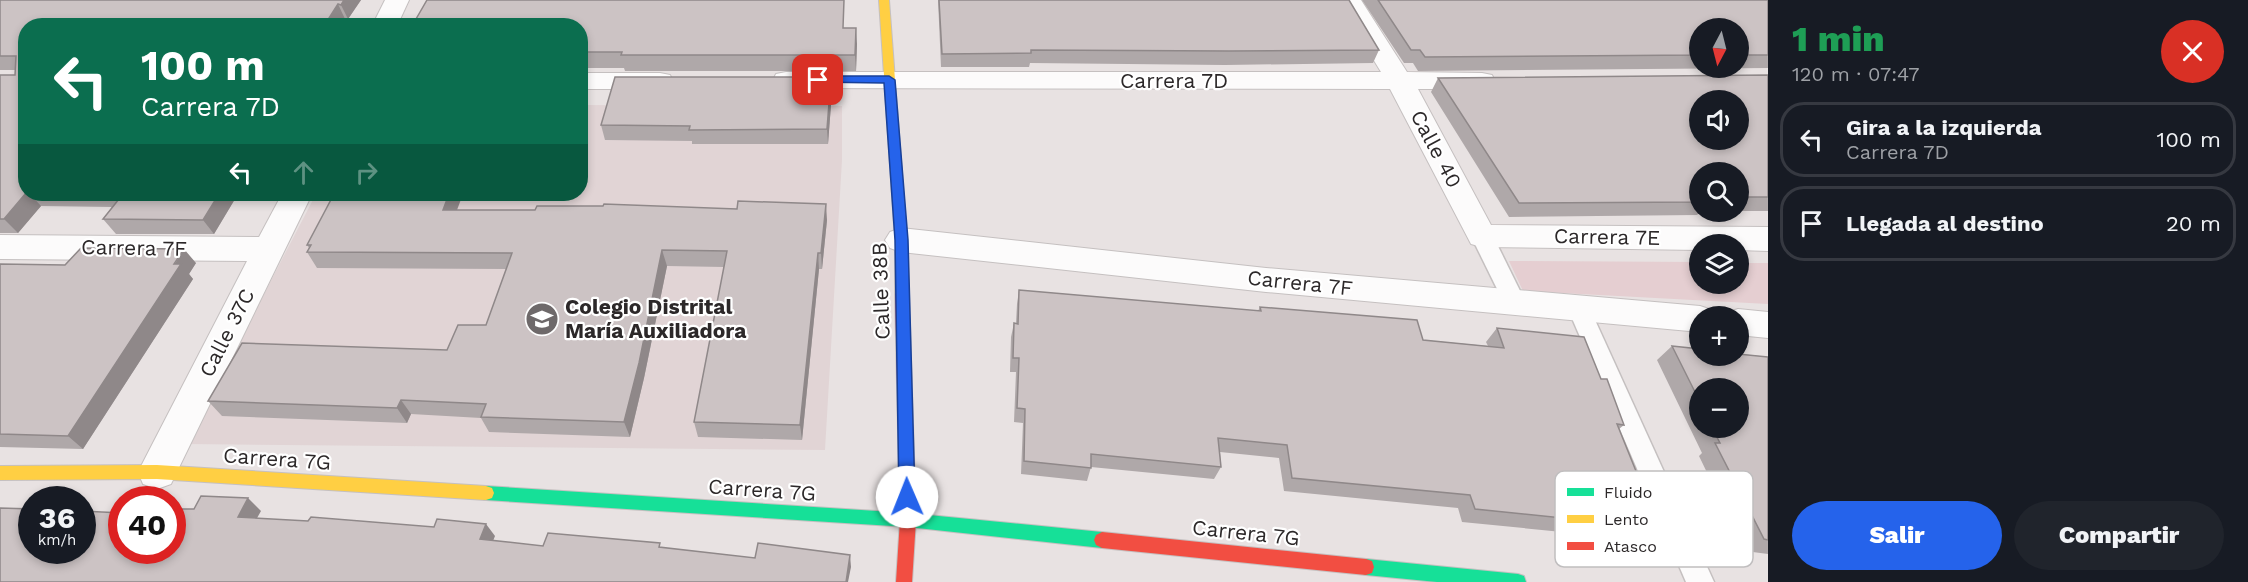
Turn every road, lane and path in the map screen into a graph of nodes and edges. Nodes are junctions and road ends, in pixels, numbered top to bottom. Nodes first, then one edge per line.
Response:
1 (397, 0) edge
2 (884, 0) edge
3 (1349, 0) edge
4 (388, 18) edge
5 (759, 80) edge
6 (889, 80) junction
7 (588, 81) edge
8 (687, 81) edge
9 (1507, 81) edge
10 (1400, 82) junction
11 (293, 201) edge
12 (1482, 236) junction
13 (1768, 239) edge
14 (901, 240) junction
15 (0, 247) edge
16 (269, 249) junction
17 (1515, 303) junction
18 (1579, 309) junction
19 (1689, 318) edge
20 (1749, 323) edge
21 (1768, 325) edge
22 (1651, 471) edge
23 (158, 472) junction
24 (0, 473) edge
25 (908, 520) junction
26 (1693, 567) edge
27 (904, 582) edge
28 (1518, 582) edge
29 (1700, 582) edge

1 - 4 street
2 - 6 street, Calle 38B
3 - 10 street, Calle 40
5 - 6 street, Carrera 7D
6 - 10 street, Carrera 7D
6 - 14 street, Calle 38B
7 - 8 street
9 - 10 street, Carrera 7D
10 - 12 street, Calle 40
11 - 16 street, Calle 37C
12 - 13 street, Carrera 7E
12 - 17 lane, Calle 40
14 - 17 street, Carrera 7F
14 - 25 street, Calle 38B
15 - 16 street, Carrera 7F
16 - 23 street, Calle 37C
17 - 18 street, Carrera 7F
18 - 19 street, Carrera 7F
18 - 22 lane
20 - 21 street
23 - 24 street, Carrera 7G
23 - 25 street, Carrera 7G
25 - 27 street, Calle 38B
25 - 28 street, Carrera 7G
26 - 29 lane

